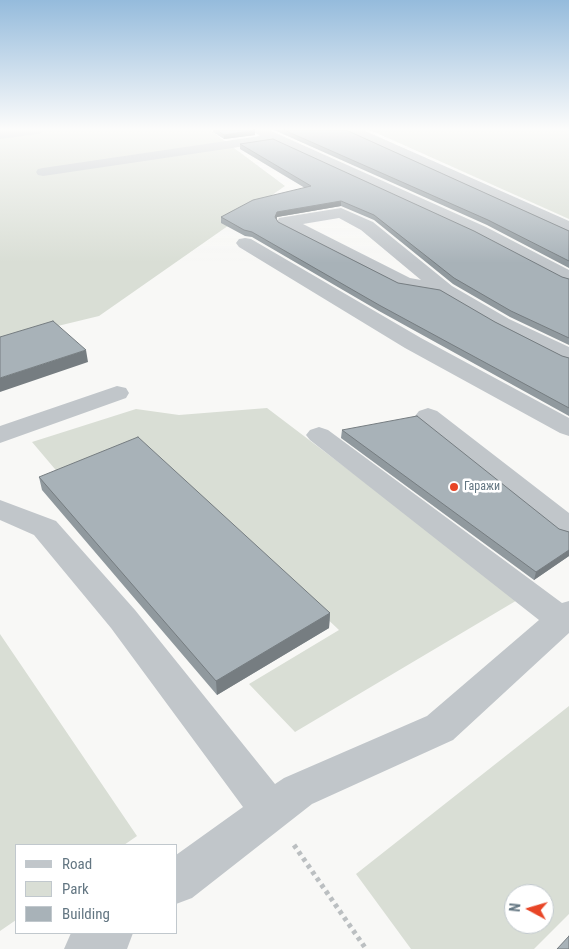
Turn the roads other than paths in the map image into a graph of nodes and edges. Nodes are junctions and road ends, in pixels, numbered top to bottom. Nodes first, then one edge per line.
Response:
1 (354, 174) edge
2 (451, 174) edge
3 (569, 227) edge
4 (245, 244) dead end
5 (569, 278) edge
6 (445, 290) junction
7 (569, 356) edge
8 (117, 393) dead end
9 (428, 416) dead end
10 (569, 428) edge
11 (320, 435) dead end
12 (0, 436) edge
13 (0, 509) edge
14 (569, 528) edge
15 (565, 616) edge
16 (271, 811) junction
17 (178, 881) edge
18 (109, 934) edge
19 (88, 949) edge

1 - 5 lane
2 - 3 lane
4 - 10 lane
6 - 6 lane
6 - 7 lane
8 - 12 lane
9 - 14 lane
11 - 15 lane
13 - 16 lane
15 - 16 lane
16 - 17 lane
18 - 19 lane

